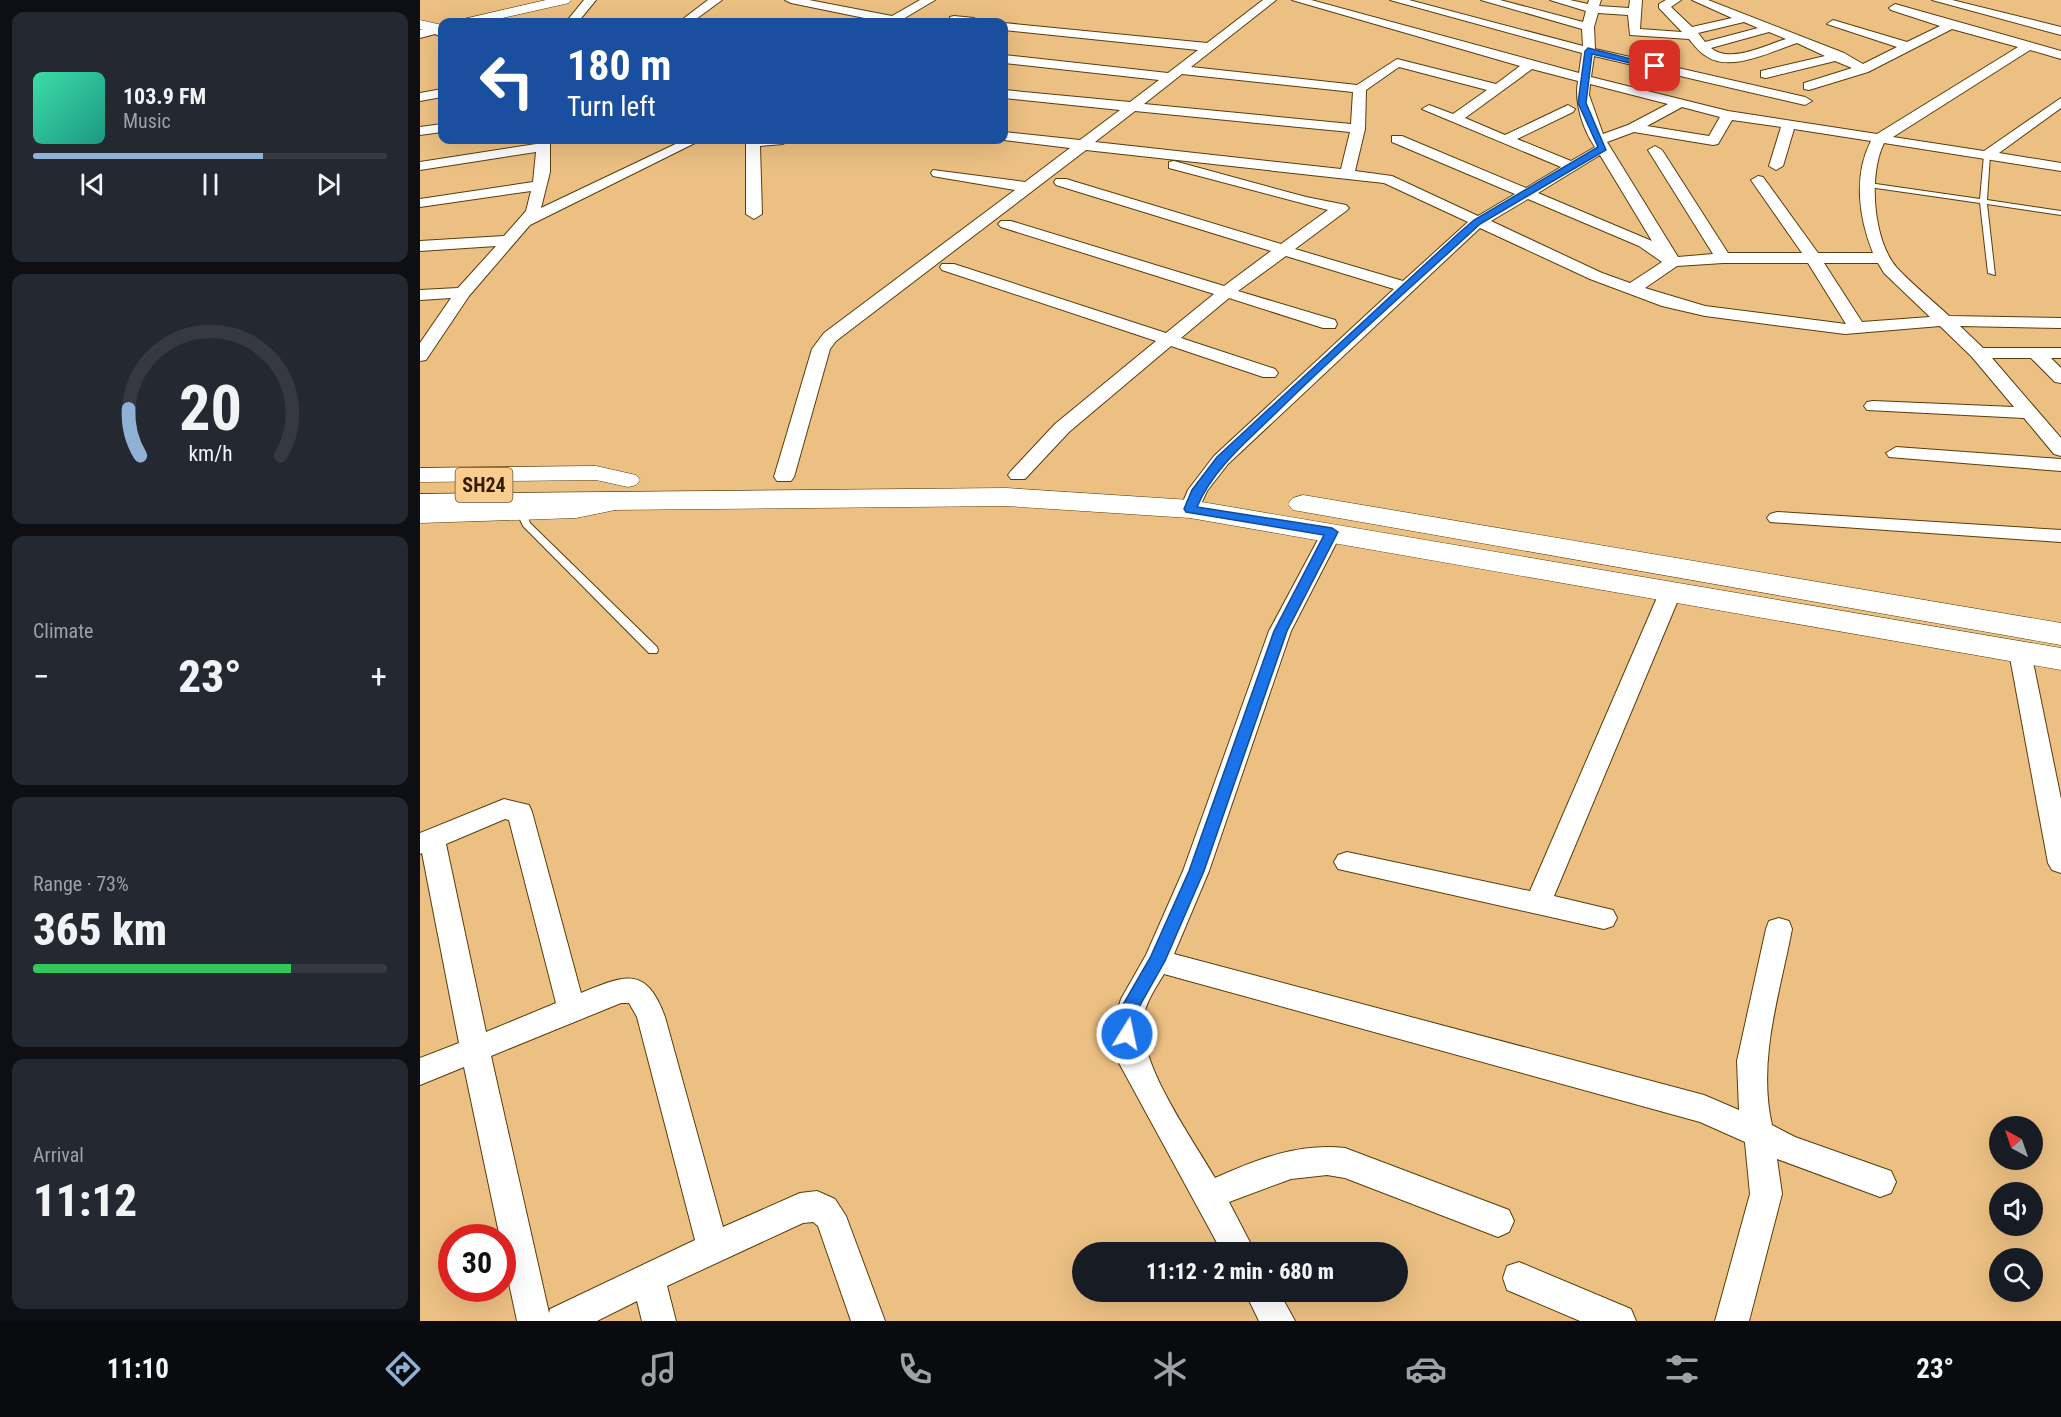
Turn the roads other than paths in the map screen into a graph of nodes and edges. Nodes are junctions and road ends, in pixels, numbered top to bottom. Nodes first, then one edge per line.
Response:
1 (564, 0) edge
2 (590, 0) edge
3 (716, 0) edge
4 (791, 0) edge
5 (928, 0) edge
6 (1270, 0) edge
7 (1298, 0) edge
8 (1396, 0) edge
9 (1481, 0) edge
10 (1487, 0) edge
11 (1556, 0) edge
12 (1675, 0) edge
13 (1938, 0) edge
14 (1325, 3) edge
15 (1594, 4) edge
16 (1644, 5) edge
17 (1894, 8) dead end
18 (1689, 11) edge
19 (1455, 16) junction
20 (487, 18) edge
21 (575, 18) edge
22 (691, 18) edge
23 (878, 18) edge
24 (897, 18) edge
25 (1746, 18) junction
26 (420, 24) edge
27 (1833, 24) dead end
28 (1952, 25) junction
29 (1008, 26) edge
30 (1588, 27) junction
31 (1771, 28) junction
32 (438, 30) edge
33 (438, 31) edge
34 (2061, 31) edge
35 (1424, 33) junction
36 (420, 34) edge
37 (1696, 38) junction
38 (1798, 39) junction
39 (1209, 47) junction
40 (1910, 47) junction
41 (2027, 47) junction
42 (1588, 51) junction
43 (2061, 55) edge
44 (1840, 56) junction
45 (1008, 59) edge
46 (1530, 65) junction
47 (1863, 69) junction
48 (1174, 74) junction
49 (1766, 74) dead end
50 (1584, 79) junction
51 (1809, 86) dead end
52 (1497, 88) junction
53 (1360, 89) junction
54 (438, 94) edge
55 (1008, 94) edge
56 (420, 97) edge
57 (1806, 100) dead end
58 (2061, 102) edge
59 (1678, 104) junction
60 (1131, 107) junction
61 (1429, 109) dead end
62 (1568, 109) dead end
63 (1728, 115) junction
64 (1455, 119) junction
65 (1789, 125) junction
66 (1633, 128) junction
67 (438, 129) edge
68 (1358, 129) junction
69 (420, 131) edge
70 (1008, 136) edge
71 (1879, 138) junction
72 (1397, 139) dead end
73 (1506, 140) junction
74 (538, 144) edge
75 (543, 144) edge
76 (686, 144) edge
77 (753, 144) edge
78 (1083, 145) junction
79 (1600, 145) junction
80 (1655, 150) dead end
81 (1143, 152) junction
82 (1987, 155) junction
83 (420, 166) edge
84 (1776, 166) dead end
85 (1574, 167) junction
86 (2061, 167) edge
87 (938, 173) dead end
88 (1347, 173) junction
89 (1758, 180) dead end
90 (1061, 182) dead end
91 (541, 185) junction
92 (1869, 185) junction
93 (1027, 187) junction
94 (1526, 194) junction
95 (1983, 202) junction
96 (420, 203) edge
97 (754, 213) dead end
98 (2061, 213) edge
99 (525, 222) junction
100 (1477, 222) junction
101 (1006, 224) dead end
102 (509, 240) junction
103 (420, 246) edge
104 (1284, 249) junction
105 (1723, 258) junction
106 (1814, 258) junction
107 (1881, 258) junction
108 (1673, 262) junction
109 (948, 267) dead end
110 (1992, 273) dead end
111 (1404, 287) junction
112 (1632, 289) junction
113 (1226, 292) junction
114 (463, 293) junction
115 (420, 295) edge
116 (1941, 321) junction
117 (2061, 323) edge
118 (1329, 324) dead end
119 (1857, 328) junction
120 (1168, 341) junction
121 (1978, 353) junction
122 (2036, 353) junction
123 (2061, 353) edge
124 (421, 354) edge
125 (1269, 373) dead end
126 (2061, 378) edge
127 (1873, 406) dead end
128 (2029, 412) junction
129 (2061, 450) edge
130 (1896, 453) dead end
131 (2061, 465) edge
132 (420, 475) edge
133 (1018, 475) junction
134 (784, 477) junction
135 (420, 487) edge
136 (626, 491) junction
137 (535, 499) junction
138 (1194, 500) junction
139 (420, 503) edge
140 (420, 516) edge
141 (1777, 518) dead end
142 (1332, 532) junction
143 (2061, 536) edge
144 (1670, 593) junction
145 (2061, 633) edge
146 (653, 650) dead end
147 (2020, 652) junction
148 (2061, 659) edge
149 (426, 841) edge
150 (1347, 862) dead end
151 (2061, 864) edge
152 (1538, 904) junction
153 (1604, 918) dead end
154 (1779, 929) dead end
155 (1157, 961) junction
156 (572, 1012) junction
157 (475, 1050) junction
158 (420, 1072) edge
159 (1759, 1134) junction
160 (1880, 1182) dead end
161 (1207, 1196) junction
162 (1498, 1221) dead end
163 (1233, 1242) edge
164 (713, 1248) junction
165 (648, 1278) junction
166 (1519, 1278) dead end
167 (1267, 1302) edge
168 (534, 1321) edge
169 (562, 1321) edge
170 (659, 1321) edge
171 (868, 1321) edge
172 (1278, 1321) edge
173 (1619, 1321) edge
174 (1732, 1321) edge

1 - 20 street
2 - 21 street
3 - 22 street
4 - 23 street
5 - 24 street
6 - 39 street
7 - 14 street
8 - 19 street
9 - 19 street
10 - 30 street
11 - 15 street
12 - 16 street
13 - 34 street
14 - 35 street
15 - 16 street
15 - 30 street
16 - 18 street
16 - 37 street
17 - 28 street
18 - 25 street
18 - 37 street
19 - 35 street
19 - 42 street
25 - 31 street
25 - 37 street
26 - 32 street
27 - 40 street
28 - 40 street
28 - 41 street
29 - 39 street
30 - 42 street
31 - 37 street
31 - 38 street
33 - 36 street
35 - 46 street
37 - 38 street
38 - 44 street
39 - 48 street
40 - 47 street
41 - 43 street
41 - 71 street
42 - 50 street
42 - 57 street
44 - 47 street
44 - 49 street
45 - 48 street
46 - 50 street
46 - 52 street
47 - 51 street
48 - 53 street
48 - 60 street
50 - 59 street
50 - 79 street
52 - 53 street
52 - 64 street
53 - 68 street
54 - 56 street
55 - 60 street
58 - 82 street
59 - 63 street
59 - 66 street
60 - 68 street
60 - 78 street
61 - 64 street
62 - 73 street
63 - 65 street
63 - 66 street
64 - 73 street
65 - 71 street
65 - 84 street
66 - 79 street
67 - 69 street
68 - 88 street
70 - 78 street
71 - 82 street
71 - 92 street
72 - 94 street
73 - 85 street
74 - 83 street
75 - 91 street
76 - 99 street
77 - 97 street
78 - 81 street
78 - 93 street
79 - 85 street
79 - 108 street
80 - 105 street
81 - 88 street
81 - 104 street
82 - 86 street
82 - 95 lane
85 - 94 street
87 - 93 street
88 - 100 street
89 - 106 street
90 - 104 street
91 - 96 street
91 - 99 street
92 - 95 lane
92 - 107 street
93 - 134 street
94 - 100 street
94 - 108 street
95 - 98 lane
95 - 110 lane
99 - 102 street
100 - 111 street
100 - 112 street
101 - 113 street
102 - 103 street
102 - 114 street
104 - 111 street
104 - 113 street
105 - 106 street
105 - 108 street
106 - 107 street
106 - 119 street
107 - 116 street
108 - 112 street
109 - 120 street
111 - 138 street
112 - 119 street
113 - 118 street
113 - 120 street
114 - 115 street
114 - 124 street
116 - 117 street
116 - 119 street
116 - 121 street
120 - 125 street
120 - 133 street
121 - 122 street
121 - 128 street
122 - 123 street
122 - 126 street
127 - 128 street
128 - 129 street
130 - 131 street
132 - 136 street
133 - 134 main road, SH24
133 - 138 main road, SH24
134 - 136 main road, SH24
135 - 137 main road, SH24
136 - 137 main road, SH24
136 - 138 main road, SH24
137 - 139 main road, SH24
137 - 140 street
137 - 146 lane
138 - 142 main road, SH24
138 - 145 main road, SH24
141 - 143 street
142 - 144 main road, SH24
142 - 155 street
144 - 147 main road, SH24
144 - 152 street
147 - 148 main road, SH24
147 - 151 street
149 - 156 street
149 - 157 street
150 - 152 street
152 - 153 street
154 - 159 street
155 - 159 street
155 - 161 street
156 - 157 street
156 - 164 street
157 - 158 street
157 - 168 street
159 - 160 street
159 - 174 street
161 - 162 street
161 - 163 street
164 - 165 street
164 - 171 street
165 - 169 street
165 - 170 street
166 - 173 street
167 - 172 street

